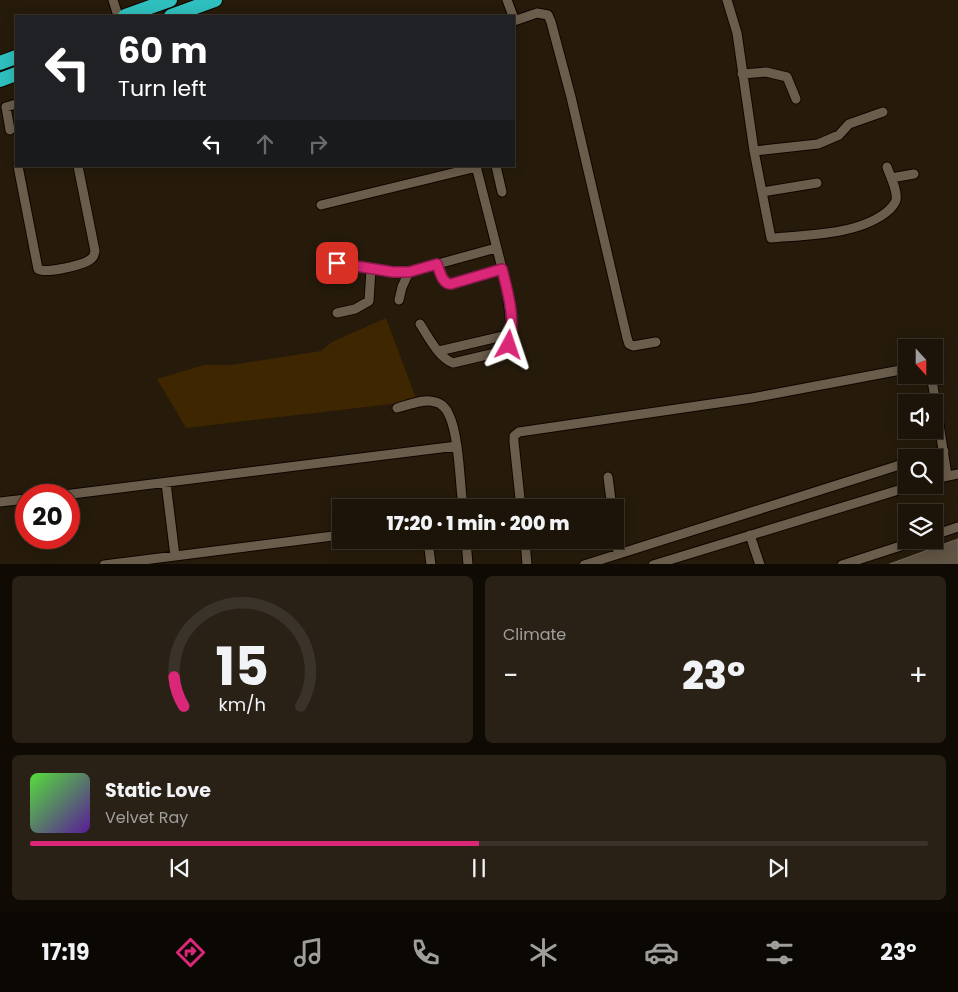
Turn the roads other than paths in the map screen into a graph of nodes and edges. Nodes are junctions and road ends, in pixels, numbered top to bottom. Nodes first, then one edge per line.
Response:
1 (113, 0) edge
2 (170, 0) edge
3 (215, 0) edge
4 (507, 0) edge
5 (727, 0) edge
6 (195, 12) edge
7 (118, 15) edge
8 (128, 15) edge
9 (177, 15) edge
10 (513, 15) edge
11 (515, 19) edge
12 (15, 57) edge
13 (0, 63) edge
14 (15, 74) edge
15 (742, 74) junction
16 (0, 80) edge
17 (796, 99) dead end
18 (15, 104) edge
19 (883, 112) dead end
20 (10, 130) dead end
21 (754, 152) junction
22 (18, 167) edge
23 (78, 167) edge
24 (477, 167) edge
25 (496, 167) edge
26 (887, 167) dead end
27 (914, 174) dead end
28 (890, 178) junction
29 (817, 183) dead end
30 (502, 192) dead end
31 (762, 192) junction
32 (321, 205) dead end
33 (496, 248) junction
34 (324, 260) dead end
35 (437, 264) junction
36 (371, 269) junction
37 (502, 269) junction
38 (409, 272) junction
39 (399, 300) dead end
40 (337, 313) dead end
41 (420, 324) dead end
42 (512, 334) junction
43 (656, 342) dead end
44 (439, 351) junction
45 (898, 371) edge
46 (933, 384) edge
47 (397, 408) dead end
48 (457, 446) junction
49 (944, 451) joint
50 (898, 466) edge
51 (958, 474) edge
52 (947, 475) junction
53 (943, 476) edge
54 (608, 477) dead end
55 (166, 484) junction
56 (898, 490) edge
57 (80, 493) edge
58 (462, 499) edge
59 (520, 499) edge
60 (611, 499) edge
61 (15, 500) edge
62 (0, 502) edge
63 (958, 528) edge
64 (943, 532) edge
65 (750, 535) junction
66 (332, 537) edge
67 (898, 547) edge
68 (429, 549) edge
69 (467, 549) edge
70 (526, 549) edge
71 (617, 549) edge
72 (618, 553) junction
73 (175, 556) junction
74 (104, 564) edge
75 (431, 564) edge
76 (468, 564) edge
77 (528, 564) edge
78 (584, 564) edge
79 (652, 564) edge
80 (760, 564) edge
81 (842, 564) edge

1 - 7 street
2 - 8 highway
3 - 6 highway
4 - 10 street
5 - 15 street
6 - 9 highway
11 - 43 street
12 - 13 highway
14 - 16 highway
15 - 17 street
15 - 21 street
18 - 20 street
19 - 21 street
21 - 31 street
22 - 23 street
24 - 32 street
24 - 33 street
25 - 30 street
26 - 28 street
27 - 28 street
28 - 31 street
29 - 31 street
33 - 35 street
33 - 37 street
34 - 36 street
35 - 37 street
35 - 38 street
36 - 38 street
36 - 40 street
37 - 42 street
38 - 39 street
41 - 44 street
42 - 44 street
42 - 44 street
45 - 59 street
46 - 49 street
47 - 48 street
48 - 55 street
48 - 58 street
49 - 52 street
50 - 72 street
51 - 52 street
52 - 53 street
54 - 60 street
55 - 57 street
55 - 73 street
56 - 65 street
61 - 62 street
63 - 64 street
65 - 79 street
65 - 80 street
66 - 73 street
67 - 81 street
68 - 75 street
69 - 76 street
70 - 77 street
71 - 72 street
72 - 78 street
73 - 74 street

